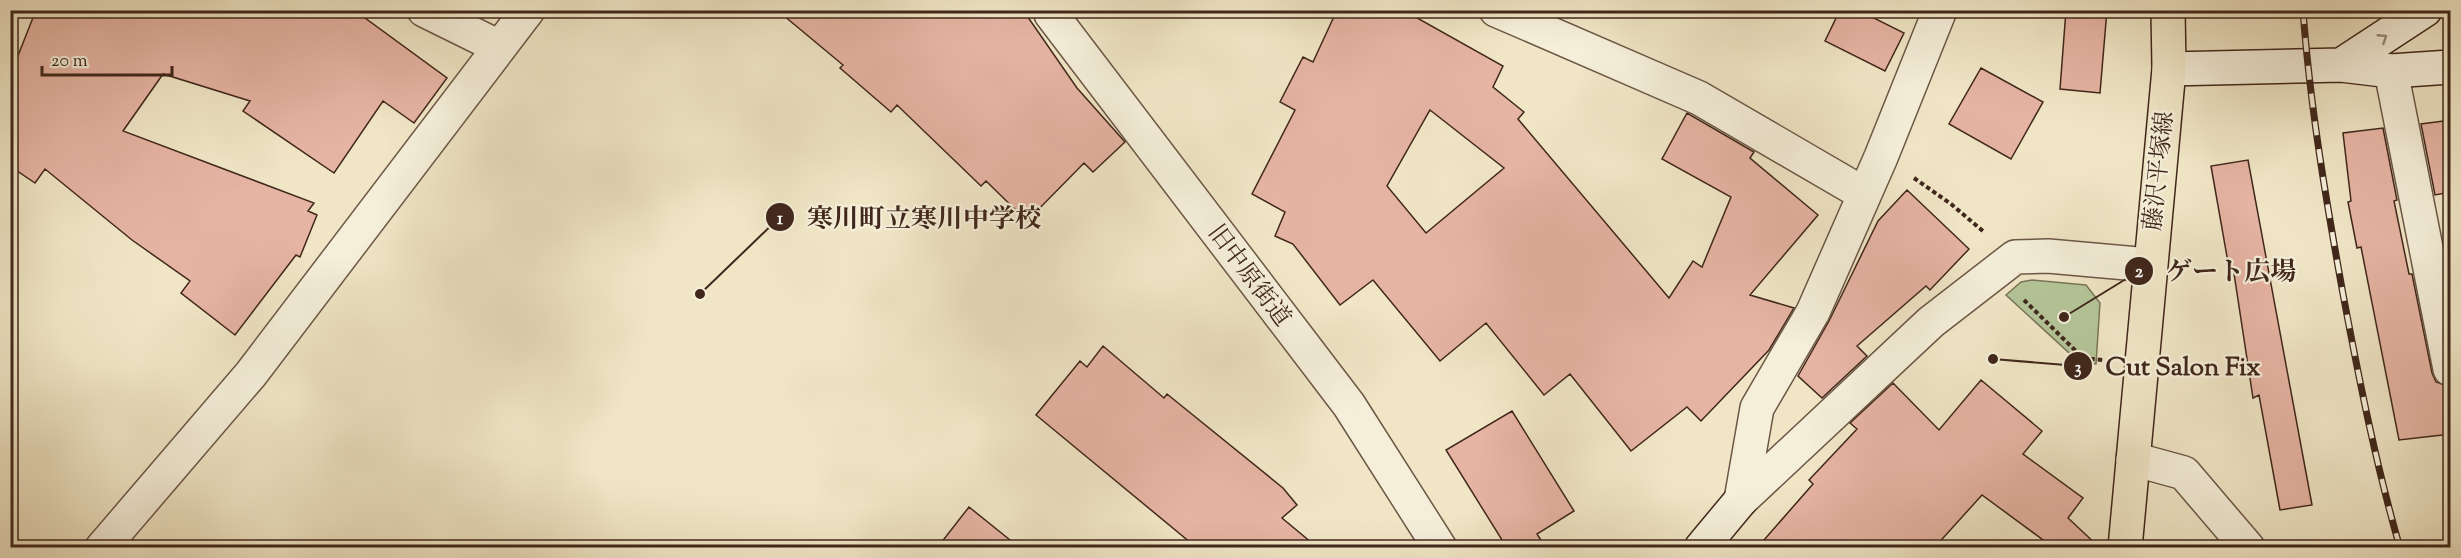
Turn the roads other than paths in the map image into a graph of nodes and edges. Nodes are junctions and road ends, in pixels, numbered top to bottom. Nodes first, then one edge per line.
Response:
1 (424, 10) edge
2 (528, 10) edge
3 (1051, 10) edge
4 (1496, 10) edge
5 (1940, 10) edge
6 (2168, 10) edge
7 (2423, 12) edge
8 (499, 47) junction
9 (2341, 65) junction
10 (2451, 66) edge
11 (2169, 69) junction
12 (2391, 71) junction
13 (1864, 195) junction
14 (2149, 265) junction
15 (2451, 369) edge
16 (2133, 459) junction
17 (1741, 500) junction
18 (102, 548) edge
19 (1440, 548) edge
20 (1701, 548) edge
21 (2125, 548) edge
22 (2248, 548) edge

1 - 8 street
2 - 8 street
3 - 19 street, 旧中原街道
4 - 13 street
5 - 13 street
6 - 11 main road, 藤沢平塚線
9 -> 7 street
7 - 10 street
8 - 18 street
9 - 11 street
9 - 12 street
10 - 12 street
11 - 14 main road, 藤沢平塚線
12 - 15 street
13 - 17 street
14 - 16 main road, 藤沢平塚線
14 - 17 street
16 - 21 main road, 藤沢平塚線
16 - 22 street
17 - 20 street

